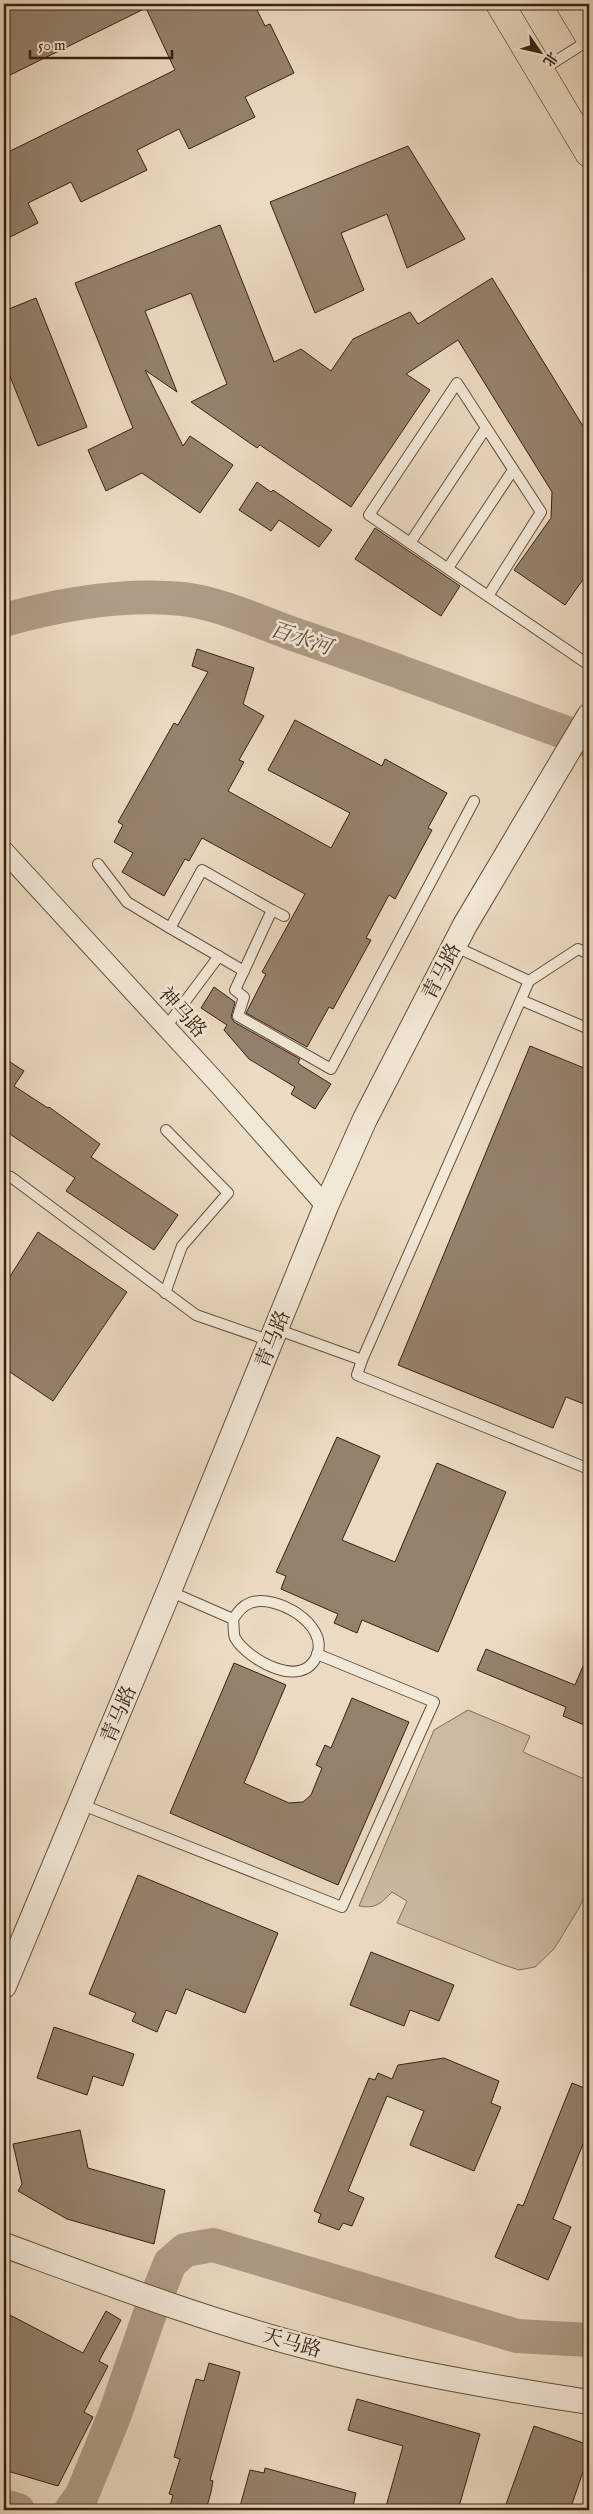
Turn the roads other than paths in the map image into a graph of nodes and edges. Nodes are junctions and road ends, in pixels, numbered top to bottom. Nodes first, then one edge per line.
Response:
1 (500, 4) edge
2 (570, 4) edge
3 (589, 38) edge
4 (539, 71) junction
5 (589, 153) edge
6 (486, 428) junction
7 (513, 470) junction
8 (410, 543) junction
9 (448, 568) junction
10 (488, 596) junction
11 (589, 665) edge
12 (587, 718) edge
13 (474, 801) dead end
14 (4, 851) edge
15 (98, 864) dead end
16 (272, 910) junction
17 (284, 916) dead end
18 (170, 928) junction
19 (454, 946) junction
20 (589, 954) edge
21 (219, 956) junction
22 (244, 971) junction
23 (529, 981) junction
24 (521, 1000) junction
25 (166, 1027) junction
26 (589, 1029) edge
27 (166, 1130) dead end
28 (11, 1177) dead end
29 (326, 1206) junction
30 (165, 1293) junction
31 (274, 1335) junction
32 (362, 1360) junction
33 (589, 1469) edge
34 (169, 1591) junction
35 (233, 1619) junction
36 (318, 1654) junction
37 (80, 1804) junction
38 (4, 1986) edge
39 (4, 2245) edge
40 (589, 2402) edge

1 - 4 main road
2 - 3 main road
3 - 4 lane
4 - 5 main road
6 - 7 lane
6 - 8 lane
6 - 8 lane
7 - 9 lane
7 - 10 lane
8 - 9 lane
9 - 10 lane
10 - 11 lane
12 - 19 street, 青马路
13 - 22 lane
14 - 25 street, 神马路
15 - 18 lane
16 - 17 lane
16 - 18 lane
16 - 22 lane
18 - 21 lane
19 - 23 lane
19 - 29 street, 青马路
20 - 23 lane
21 - 22 lane
21 - 25 lane
23 - 24 lane
24 - 26 lane
24 - 32 lane
25 - 29 street, 神马路
27 - 30 lane
28 - 30 lane
29 - 31 street, 青马路
30 - 31 lane
31 - 32 lane
31 - 34 street, 青马路
32 - 33 lane
34 - 35 lane
34 - 37 street, 青马路
35 - 36 lane
35 - 36 lane
36 - 37 lane
37 - 38 street, 青马路
39 - 40 street, 天马路

